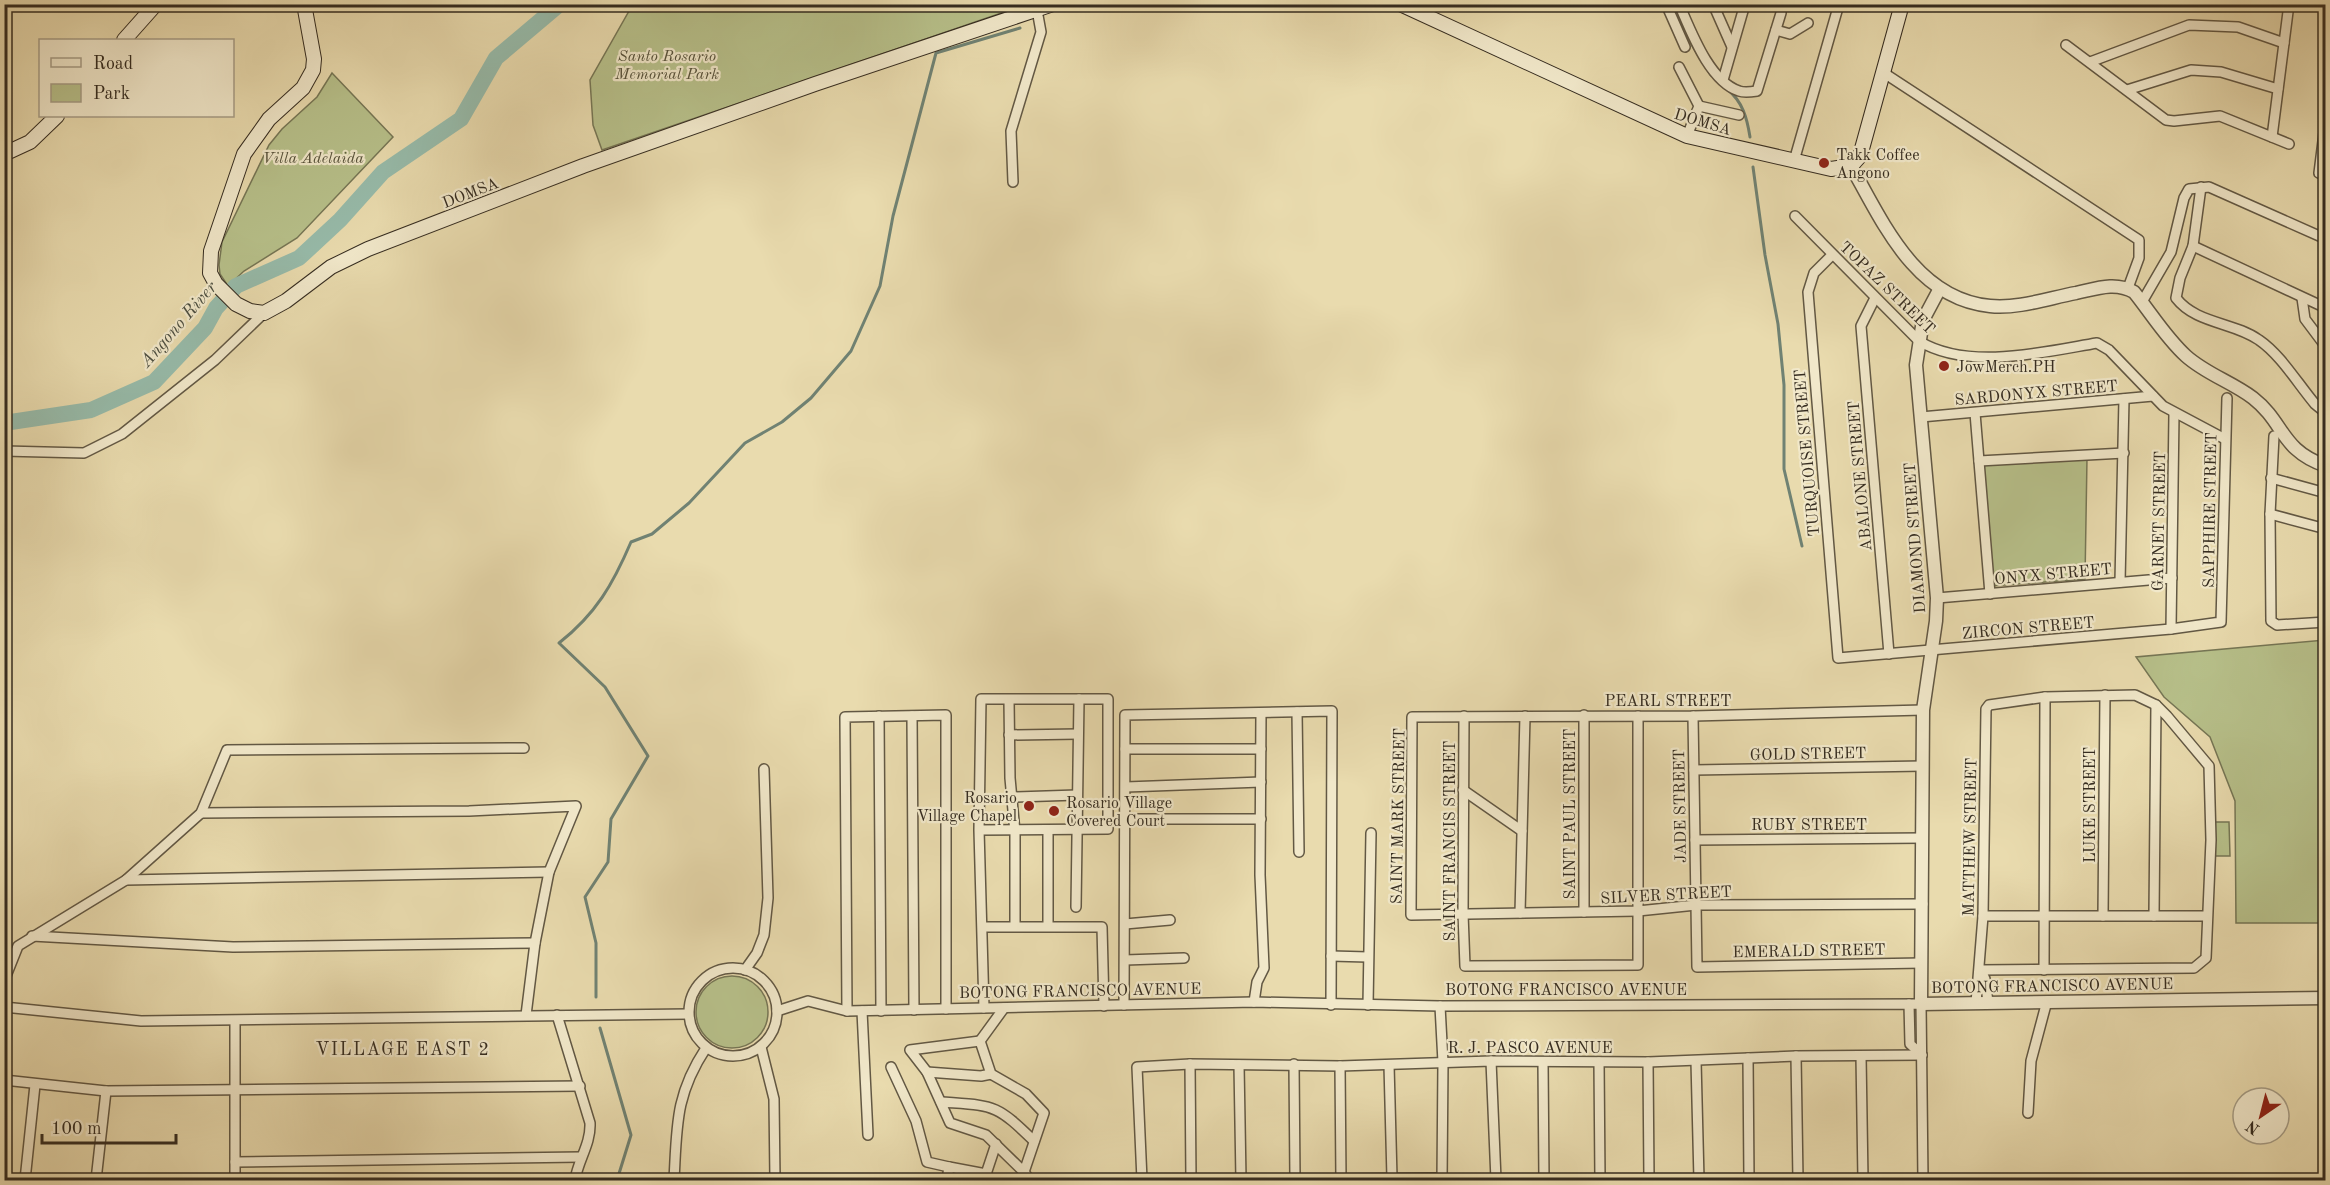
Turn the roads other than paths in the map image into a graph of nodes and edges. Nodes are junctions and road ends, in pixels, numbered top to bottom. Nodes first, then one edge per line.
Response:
1 (156, 4) edge
2 (304, 4) edge
3 (1053, 4) edge
4 (1400, 4) edge
5 (1666, 4) edge
6 (1679, 4) edge
7 (1713, 4) edge
8 (1744, 4) edge
9 (1781, 4) edge
10 (1839, 4) edge
11 (1902, 4) edge
12 (2289, 4) edge
13 (1037, 10) junction
14 (1808, 24) dead end
15 (1776, 30) junction
16 (125, 39) edge
17 (2284, 43) junction
18 (2066, 45) dead end
19 (1685, 47) dead end
20 (1732, 47) junction
21 (2090, 62) junction
22 (1679, 67) dead end
23 (1884, 73) junction
24 (1723, 80) junction
25 (2278, 89) junction
26 (2127, 90) junction
27 (1699, 106) junction
28 (1739, 115) dead end
29 (56, 117) edge
30 (2325, 118) edge
31 (1687, 136) junction
32 (2272, 137) junction
33 (2289, 144) dead end
34 (4, 154) edge
35 (1794, 161) junction
36 (1851, 166) junction
37 (2325, 176) edge
38 (1013, 182) dead end
39 (2201, 187) junction
40 (1795, 216) dead end
41 (2325, 239) edge
42 (2193, 246) junction
43 (1832, 255) junction
44 (2128, 288) junction
45 (1940, 290) junction
46 (1875, 298) junction
47 (2302, 298) junction
48 (2142, 302) junction
49 (2325, 308) edge
50 (264, 313) junction
51 (1919, 341) junction
52 (2325, 347) edge
53 (2153, 396) junction
54 (2228, 398) dead end
55 (2124, 399) junction
56 (1975, 413) junction
57 (2325, 413) edge
58 (2174, 414) junction
59 (1921, 417) junction
60 (2274, 436) dead end
61 (2225, 439) junction
62 (4, 451) edge
63 (2124, 453) junction
64 (1978, 461) junction
65 (2325, 466) edge
66 (2271, 478) junction
67 (2325, 493) edge
68 (2270, 514) junction
69 (2325, 529) edge
70 (2172, 578) junction
71 (2120, 582) junction
72 (1990, 594) junction
73 (1937, 598) junction
74 (2220, 622) joint
75 (2325, 622) edge
76 (2170, 629) junction
77 (1932, 651) junction
78 (1889, 654) junction
79 (1838, 658) joint
80 (2104, 695) junction
81 (2045, 697) junction
82 (1079, 699) junction
83 (1010, 700) junction
84 (2156, 705) junction
85 (1923, 710) junction
86 (1297, 712) junction
87 (1261, 713) junction
88 (1584, 715) junction
89 (879, 716) junction
90 (912, 716) junction
91 (1464, 716) junction
92 (1525, 716) junction
93 (1638, 716) junction
94 (1693, 716) junction
95 (1412, 717) joint
96 (1078, 734) junction
97 (1009, 735) junction
98 (524, 748) dead end
99 (1125, 749) junction
100 (1261, 749) junction
101 (1923, 766) junction
102 (764, 769) dead end
103 (1694, 770) junction
104 (1261, 782) junction
105 (1126, 787) junction
106 (1463, 790) junction
107 (1077, 795) junction
108 (1013, 797) junction
109 (201, 813) junction
110 (1126, 819) junction
111 (1261, 819) junction
112 (980, 830) junction
113 (1077, 830) junction
114 (1048, 831) junction
115 (1522, 831) junction
116 (1015, 832) junction
117 (1371, 833) dead end
118 (1923, 838) junction
119 (1695, 840) junction
120 (1299, 852) dead end
121 (549, 873) junction
122 (126, 880) junction
123 (1923, 904) junction
124 (1696, 905) junction
125 (1076, 907) dead end
126 (1638, 911) junction
127 (1584, 912) junction
128 (1520, 913) junction
129 (1463, 914) junction
130 (1411, 915) joint
131 (1983, 916) junction
132 (2103, 916) junction
133 (2154, 916) junction
134 (2207, 916) junction
135 (2043, 917) junction
136 (1170, 920) dead end
137 (1125, 924) junction
138 (1015, 926) junction
139 (1048, 926) junction
140 (983, 927) junction
141 (32, 936) junction
142 (535, 942) junction
143 (1331, 956) junction
144 (1368, 957) junction
145 (1184, 958) dead end
146 (1125, 960) junction
147 (1922, 963) junction
148 (1697, 967) joint
149 (745, 970) junction
150 (1980, 970) junction
151 (2044, 970) junction
152 (4, 981) edge
153 (2325, 998) edge
154 (2047, 1001) junction
155 (1254, 1002) junction
156 (1982, 1002) junction
157 (1915, 1004) junction
158 (1124, 1005) junction
159 (1331, 1005) junction
160 (1368, 1005) junction
161 (1104, 1006) junction
162 (1440, 1006) junction
163 (4, 1007) edge
164 (984, 1008) junction
165 (1004, 1008) junction
166 (946, 1009) junction
167 (914, 1010) junction
168 (777, 1011) junction
169 (847, 1011) junction
170 (862, 1011) junction
171 (880, 1011) junction
172 (688, 1014) junction
173 (526, 1015) junction
174 (557, 1015) junction
175 (235, 1021) junction
176 (980, 1041) junction
177 (761, 1047) junction
178 (706, 1048) junction
179 (1796, 1056) junction
180 (1861, 1056) junction
181 (1922, 1056) junction
182 (1748, 1058) junction
183 (1491, 1061) junction
184 (1696, 1061) junction
185 (1443, 1062) junction
186 (1543, 1062) junction
187 (1599, 1062) junction
188 (1648, 1062) junction
189 (1190, 1064) junction
190 (1294, 1064) junction
191 (1239, 1065) junction
192 (1389, 1065) junction
193 (1340, 1066) junction
194 (891, 1067) dead end
195 (927, 1072) junction
196 (991, 1074) junction
197 (4, 1080) edge
198 (35, 1085) junction
199 (580, 1086) junction
200 (106, 1091) junction
201 (234, 1091) junction
202 (941, 1102) junction
203 (2028, 1113) dead end
204 (867, 1135) dead end
205 (1035, 1141) junction
206 (996, 1144) junction
207 (581, 1157) junction
208 (235, 1162) junction
209 (949, 1167) junction
210 (1024, 1172) junction
211 (989, 1177) edge
212 (1392, 1178) junction
213 (1442, 1179) edge
214 (25, 1180) edge
215 (96, 1180) edge
216 (235, 1180) edge
217 (575, 1180) edge
218 (674, 1180) edge
219 (775, 1180) edge
220 (947, 1180) edge
221 (1030, 1180) edge
222 (1142, 1180) edge
223 (1191, 1180) edge
224 (1241, 1180) edge
225 (1294, 1180) edge
226 (1341, 1180) edge
227 (1496, 1180) edge
228 (1544, 1180) edge
229 (1600, 1180) edge
230 (1649, 1180) edge
231 (1699, 1180) edge
232 (1749, 1180) edge
233 (1798, 1180) edge
234 (1863, 1180) edge
235 (1923, 1180) edge

1 - 16 main road
2 - 50 main road
3 - 13 main road, DOMSA
4 - 31 main road, DOMSA
5 - 19 street
6 - 24 street
7 - 20 street
8 - 20 street
9 - 15 street
10 - 35 street
11 - 23 main road
12 - 17 street
13 - 38 street
13 - 50 main road, DOMSA
14 - 15 street
15 - 24 street
17 - 21 street
17 - 25 street
18 - 21 street
20 - 24 street
21 - 26 street
22 - 27 street
23 - 36 main road
23 - 44 street
25 - 26 street
25 - 32 street
26 - 32 street
27 - 28 street
27 - 31 street
29 - 34 main road
30 - 37 street
31 - 35 main road, DOMSA
32 - 33 street
35 - 36 main road, DOMSA
36 - 45 street
39 - 41 street
39 - 42 street
39 - 48 street
40 - 43 street, TOPAZ STREET
42 - 47 street
42 - 57 street
43 - 46 street, TOPAZ STREET
43 - 79 street, TURQUOISE STREET
44 - 45 street
44 - 48 street
45 - 51 street, DIAMOND STREET
46 - 51 street, TOPAZ STREET
46 - 78 street, ABALONE STREET
47 - 49 street
47 - 52 street
48 - 65 street
50 - 62 street
51 - 53 street, TOPAZ STREET
51 - 59 street, DIAMOND STREET
53 - 55 street, SARDONYX STREET
53 - 58 street, TOPAZ STREET
54 - 61 street, SAPPHIRE STREET
55 - 56 street, SARDONYX STREET
55 - 63 street
56 - 59 street, SARDONYX STREET
56 - 64 street
58 - 61 street, TOPAZ STREET
58 - 70 street, GARNET STREET
59 - 73 street, DIAMOND STREET
60 - 66 street
61 - 74 street, SAPPHIRE STREET
63 - 64 street
63 - 71 street
64 - 72 street
66 - 67 street
66 - 68 street
68 - 69 street
68 - 75 street
70 - 71 street, ONYX STREET
70 - 76 street, GARNET STREET
71 - 72 street, ONYX STREET
72 - 73 street, ONYX STREET
73 - 77 street, DIAMOND STREET
74 - 76 street, ZIRCON STREET
76 - 77 street, ZIRCON STREET
77 - 78 street, ZIRCON STREET
77 - 85 street, DIAMOND STREET
78 - 79 street, ZIRCON STREET
80 - 81 street
80 - 84 street
80 - 132 street, LUKE STREET
81 - 131 street, MATTHEW STREET
81 - 135 street
82 - 83 street
82 - 96 street
82 - 113 street
83 - 97 street
83 - 112 street
84 - 133 street
84 - 134 street
85 - 94 street, PEARL STREET
85 - 101 street, DIAMOND STREET
86 - 87 street
86 - 120 street
86 - 143 street
87 - 99 street
87 - 100 street
88 - 92 street, PEARL STREET
88 - 93 street, PEARL STREET
88 - 127 street, SAINT PAUL STREET
89 - 90 street
89 - 169 street
89 - 171 street
90 - 166 street
90 - 167 street
91 - 92 street, PEARL STREET
91 - 95 street, PEARL STREET
91 - 106 street, SAINT FRANCIS STREET
92 - 115 street
93 - 94 street, PEARL STREET
93 - 126 street
94 - 103 street, JADE STREET
95 - 130 street, SAINT MARK STREET
96 - 97 street
96 - 107 street
97 - 108 street
98 - 109 street
99 - 100 street
99 - 105 street
100 - 104 street
101 - 103 street, GOLD STREET
101 - 118 street, DIAMOND STREET
102 - 149 street
103 - 119 street, JADE STREET
104 - 105 street
104 - 111 street
105 - 110 street
106 - 115 street
106 - 129 street, SAINT FRANCIS STREET
107 - 108 street
107 - 113 street
108 - 116 street
109 - 121 street
109 - 122 street
110 - 111 street
110 - 137 street
111 - 155 street
112 - 116 street
112 - 140 street
113 - 114 street
113 - 125 street
114 - 116 street
114 - 139 street
115 - 128 street
116 - 138 street
117 - 144 street
118 - 119 street, RUBY STREET
118 - 123 street, DIAMOND STREET
119 - 124 street, JADE STREET
121 - 122 street
121 - 142 street
122 - 141 street
123 - 124 street, SILVER STREET
123 - 147 street, DIAMOND STREET
124 - 126 street, SILVER STREET
124 - 148 street, JADE STREET
126 - 127 street, SILVER STREET
126 - 129 street, SAINT FRANCIS STREET
127 - 128 street, SILVER STREET
128 - 129 street, SILVER STREET
129 - 130 street, SILVER STREET
131 - 135 street
131 - 150 street, MATTHEW STREET
132 - 133 street
132 - 135 street
133 - 134 street
134 - 151 street
135 - 151 street
136 - 137 street
137 - 146 street
138 - 139 street
138 - 140 street
139 - 161 street
140 - 164 street
141 - 142 street
141 - 152 street
142 - 173 street
143 - 144 street
143 - 159 street
144 - 160 street
145 - 146 street
146 - 158 street
147 - 148 street, EMERALD STREET
147 - 157 street, DIAMOND STREET
149 - 168 street
149 - 172 street
150 - 151 street
150 - 156 street, MATTHEW STREET
153 - 154 street, BOTONG FRANCISCO AVENUE
154 - 156 street, BOTONG FRANCISCO AVENUE
154 - 203 street
155 - 158 street, BOTONG FRANCISCO AVENUE
155 - 159 street, BOTONG FRANCISCO AVENUE
156 - 157 street, BOTONG FRANCISCO AVENUE
157 - 162 street, BOTONG FRANCISCO AVENUE
157 - 181 street
157 - 181 street
158 - 161 street, BOTONG FRANCISCO AVENUE
159 - 160 street, BOTONG FRANCISCO AVENUE
160 - 162 street, BOTONG FRANCISCO AVENUE
161 - 165 street, BOTONG FRANCISCO AVENUE
162 - 185 street
163 - 175 street
164 - 165 street, BOTONG FRANCISCO AVENUE
164 - 166 street, BOTONG FRANCISCO AVENUE
165 - 176 street
166 - 167 street, BOTONG FRANCISCO AVENUE
167 - 171 street, BOTONG FRANCISCO AVENUE
168 - 169 street, BOTONG FRANCISCO AVENUE
168 - 177 street
169 - 170 street, BOTONG FRANCISCO AVENUE
170 - 171 street, BOTONG FRANCISCO AVENUE
170 - 204 street
172 - 174 street
172 - 178 street
173 - 174 street
173 - 175 street
174 - 199 street
175 - 201 street
176 - 195 street
176 - 196 street
177 - 178 street
177 - 219 street
178 - 218 street
179 - 180 street, R. J. PASCO AVENUE
179 - 182 street, R. J. PASCO AVENUE
179 - 233 street
180 - 181 street, R. J. PASCO AVENUE
180 - 234 street
181 - 235 street
182 - 184 street, R. J. PASCO AVENUE
182 - 232 street
183 - 185 street, R. J. PASCO AVENUE
183 - 186 street, R. J. PASCO AVENUE
183 - 227 street
184 - 188 street, R. J. PASCO AVENUE
184 - 231 street
185 - 192 street, R. J. PASCO AVENUE
185 - 213 street
186 - 187 street, R. J. PASCO AVENUE
186 - 228 street
187 - 188 street, R. J. PASCO AVENUE
187 - 229 street
188 - 230 street
189 - 191 street, R. J. PASCO AVENUE
189 - 222 street, R. J. PASCO AVENUE
189 - 223 street
190 - 191 street, R. J. PASCO AVENUE
190 - 193 street, R. J. PASCO AVENUE
190 - 225 street
191 - 224 street
192 - 193 street, R. J. PASCO AVENUE
192 - 212 street
193 - 226 street
194 - 209 street
195 - 196 street
195 - 202 street
196 - 205 street
197 - 198 street
198 - 200 street
198 - 214 street
199 - 201 street
199 - 207 street
200 - 201 street
200 - 215 street
201 - 208 street
202 - 205 street
202 - 206 street
205 - 210 street
206 - 210 street
206 - 211 street
207 - 208 street
207 - 217 street
208 - 216 street
209 - 211 street
209 - 220 street
210 - 221 street
212 - 213 street
212 - 226 street

